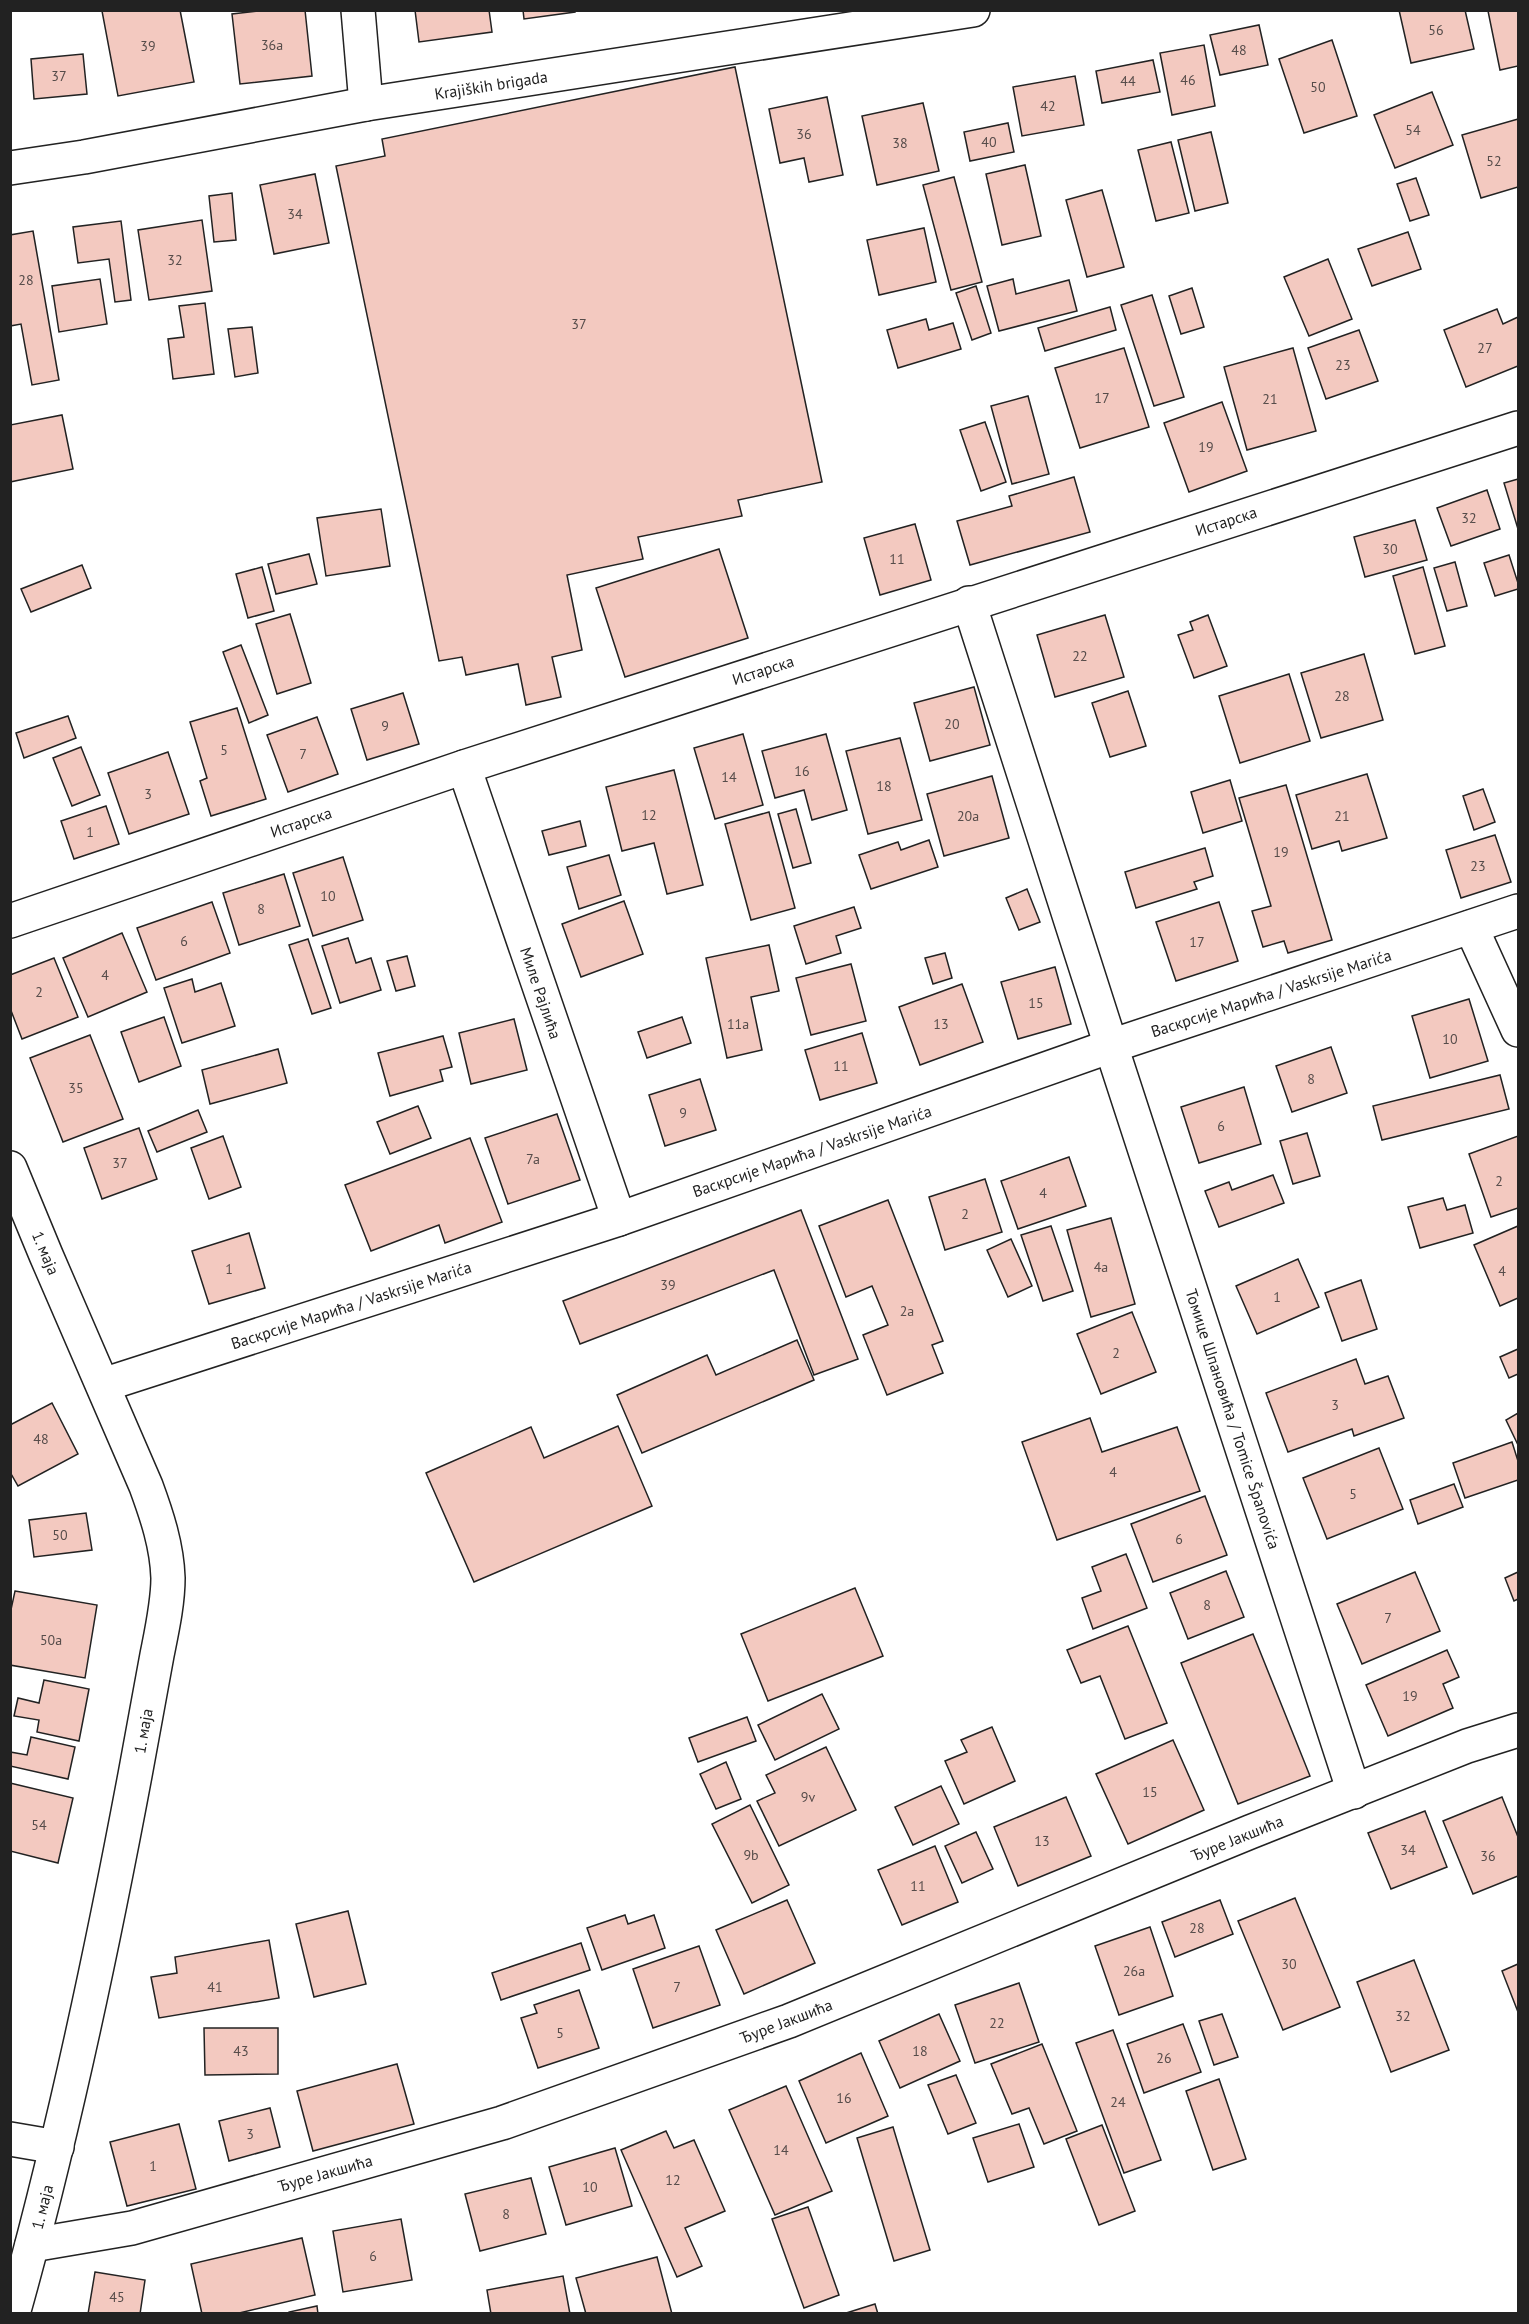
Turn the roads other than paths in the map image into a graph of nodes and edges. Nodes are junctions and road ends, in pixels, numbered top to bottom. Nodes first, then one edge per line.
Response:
1 (358, 10) edge
2 (973, 10) edge
3 (893, 17) edge
4 (366, 104) junction
5 (10, 168) edge
6 (1518, 428) edge
7 (969, 603) junction
8 (464, 766) junction
9 (1518, 911) edge
10 (10, 921) edge
11 (1471, 927) junction
12 (1518, 1030) edge
13 (1111, 1046) junction
14 (10, 1168) edge
15 (619, 1219) junction
16 (103, 1385) junction
17 (1518, 1730) edge
18 (1354, 1791) junction
19 (10, 2139) edge
20 (57, 2147) junction
21 (32, 2245) junction
22 (13, 2313) edge

1 - 4 street
2 - 3 street, Krajiških brigada
3 - 4 street, Krajiških brigada
4 - 5 street, Krajiških brigada
6 - 7 street, Истарска
7 - 8 street, Истарска
7 - 13 street, Томице Шпановића / Tomice Španovića
8 - 10 street, Истарска
8 - 15 street, Миле Рајлића
9 - 11 street, Васкрсије Марића / Vaskrsije Marića
11 - 12 street
11 - 13 street, Васкрсије Марића / Vaskrsije Marića
13 - 15 street, Васкрсије Марића / Vaskrsije Marića
13 - 18 street, Томице Шпановића / Tomice Španovića
14 - 16 street, 1. маја
15 - 16 street, Васкрсије Марића / Vaskrsije Marića
16 - 20 street, 1. маја
17 - 18 street, Ђуре Јакшића
18 - 21 street, Ђуре Јакшића
19 - 20 street
20 - 21 street, 1. маја
21 - 22 street, 1. маја

